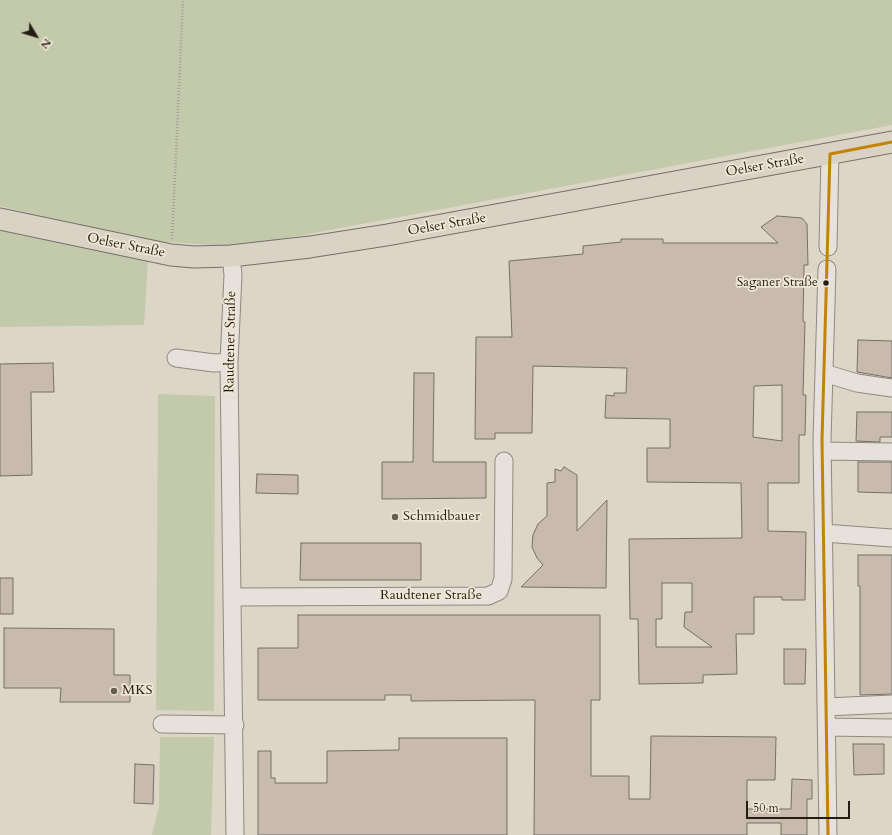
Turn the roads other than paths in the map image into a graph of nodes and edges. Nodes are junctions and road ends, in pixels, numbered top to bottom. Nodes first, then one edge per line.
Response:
1 (892, 142) edge
2 (830, 154) junction
3 (0, 219) edge
4 (828, 247) dead end
5 (231, 256) junction
6 (827, 269) dead end
7 (176, 358) dead end
8 (230, 362) junction
9 (824, 373) junction
10 (892, 388) edge
11 (822, 451) junction
12 (892, 452) edge
13 (504, 461) dead end
14 (824, 533) junction
15 (892, 538) edge
16 (232, 596) junction
17 (892, 704) edge
18 (826, 707) junction
19 (162, 724) dead end
20 (235, 725) junction
21 (826, 727) junction
22 (892, 728) edge
23 (235, 835) edge
24 (828, 835) edge

1 - 2 main road, Oelser Straße
2 - 4 street
2 - 5 main road, Oelser Straße
3 - 5 main road, Oelser Straße
5 - 8 street, Raudtener Straße
6 - 9 street
7 - 8 street
8 - 16 street, Raudtener Straße
9 - 10 street
9 - 11 street
11 - 12 street
11 - 14 street
13 - 16 street, Raudtener Straße
14 - 15 street
14 - 18 street
16 - 20 street, Raudtener Straße
17 - 18 street
18 - 21 street
19 - 20 street
20 - 23 street, Raudtener Straße
21 - 22 street
21 - 24 street

